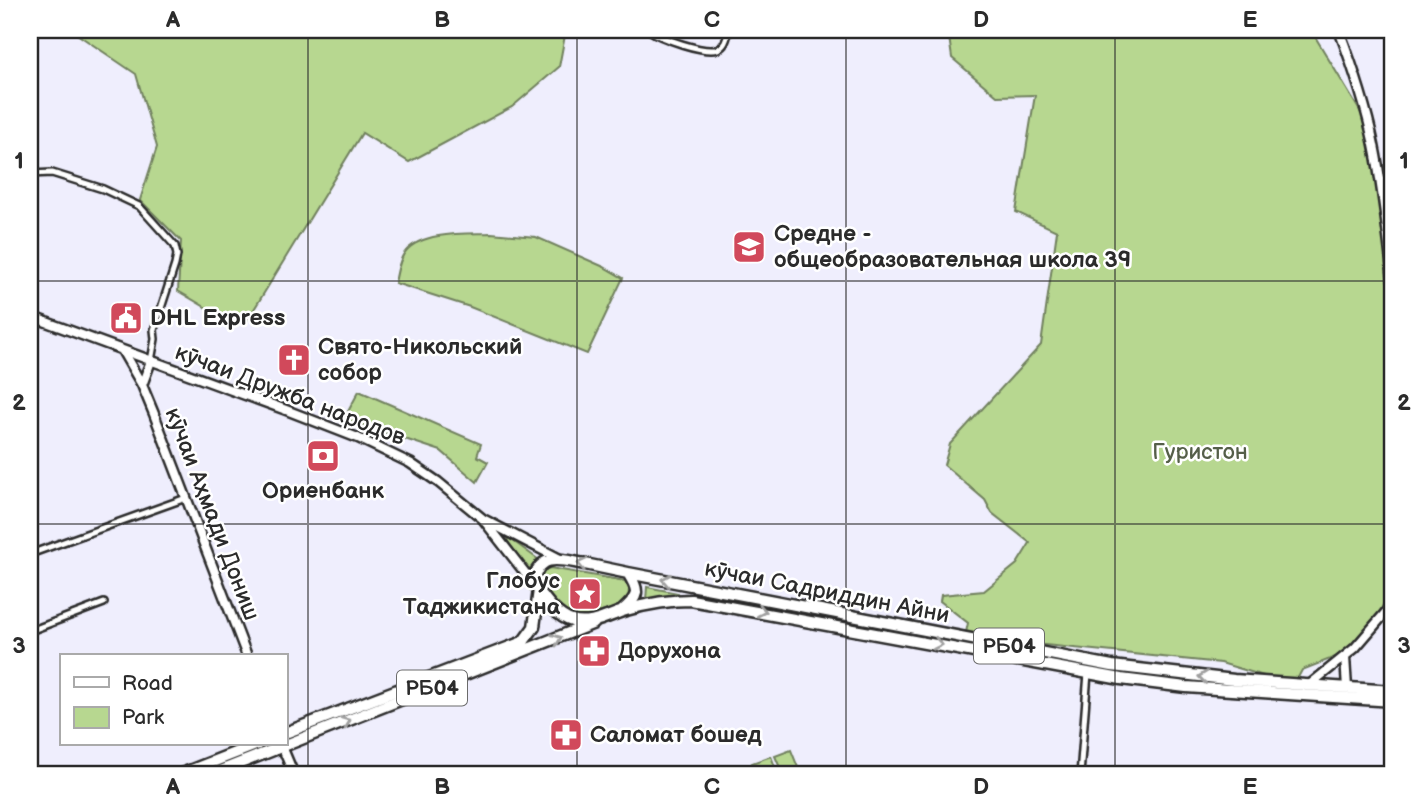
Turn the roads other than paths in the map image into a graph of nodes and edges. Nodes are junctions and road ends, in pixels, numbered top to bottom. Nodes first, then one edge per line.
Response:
1 (649, 30) edge
2 (729, 30) edge
3 (1339, 30) edge
4 (30, 174) edge
5 (1393, 280) edge
6 (30, 316) edge
7 (123, 352) junction
8 (151, 361) junction
9 (142, 385) junction
10 (186, 498) junction
11 (482, 519) junction
12 (30, 554) edge
13 (560, 559) junction
14 (628, 573) junction
15 (536, 586) junction
16 (104, 603) dead end
17 (1393, 604) edge
18 (622, 611) junction
19 (601, 619) junction
20 (30, 631) edge
21 (246, 654) edge
22 (1345, 657) junction
23 (1088, 673) junction
24 (1308, 685) junction
25 (1347, 688) junction
26 (1393, 691) edge
27 (1393, 701) edge
28 (287, 732) edge
29 (287, 744) edge
30 (253, 746) edge
31 (282, 746) edge
32 (178, 775) edge
33 (210, 775) edge
34 (294, 775) edge
35 (1080, 775) edge

1 - 2 street
3 - 5 street
4 - 8 street
6 - 7 street, кӯчаи Дружба народов
7 - 8 street, кӯчаи Дружба народов
7 - 9 street, кӯчаи Аҳмади Дониш
8 - 9 street
8 - 11 street, кӯчаи Дружба народов
9 - 10 street, кӯчаи Аҳмади Дониш
10 - 12 street
10 - 21 street, кӯчаи Аҳмади Дониш
11 - 13 street
11 - 15 street
14 -> 13 highway, РБ04
13 - 15 highway
14 - 18 highway
24 -> 14 highway, кӯчаи Садриддин Айни / РБ04
15 - 19 highway, РБ04
15 - 28 highway, РБ04
16 - 20 street
17 - 22 street
18 - 19 highway, РБ04
18 -> 23 highway, кӯчаи Садриддин Айни / РБ04
29 -> 19 highway, РБ04
22 - 24 street
22 - 25 street
23 - 27 highway, кӯчаи Садриддин Айни / РБ04
23 - 35 street
24 - 25 highway, кӯчаи Садриддин Айни / РБ04
25 - 26 highway, кӯчаи Садриддин Айни / РБ04
30 - 32 highway
31 - 33 highway, РБ04
31 - 34 street

